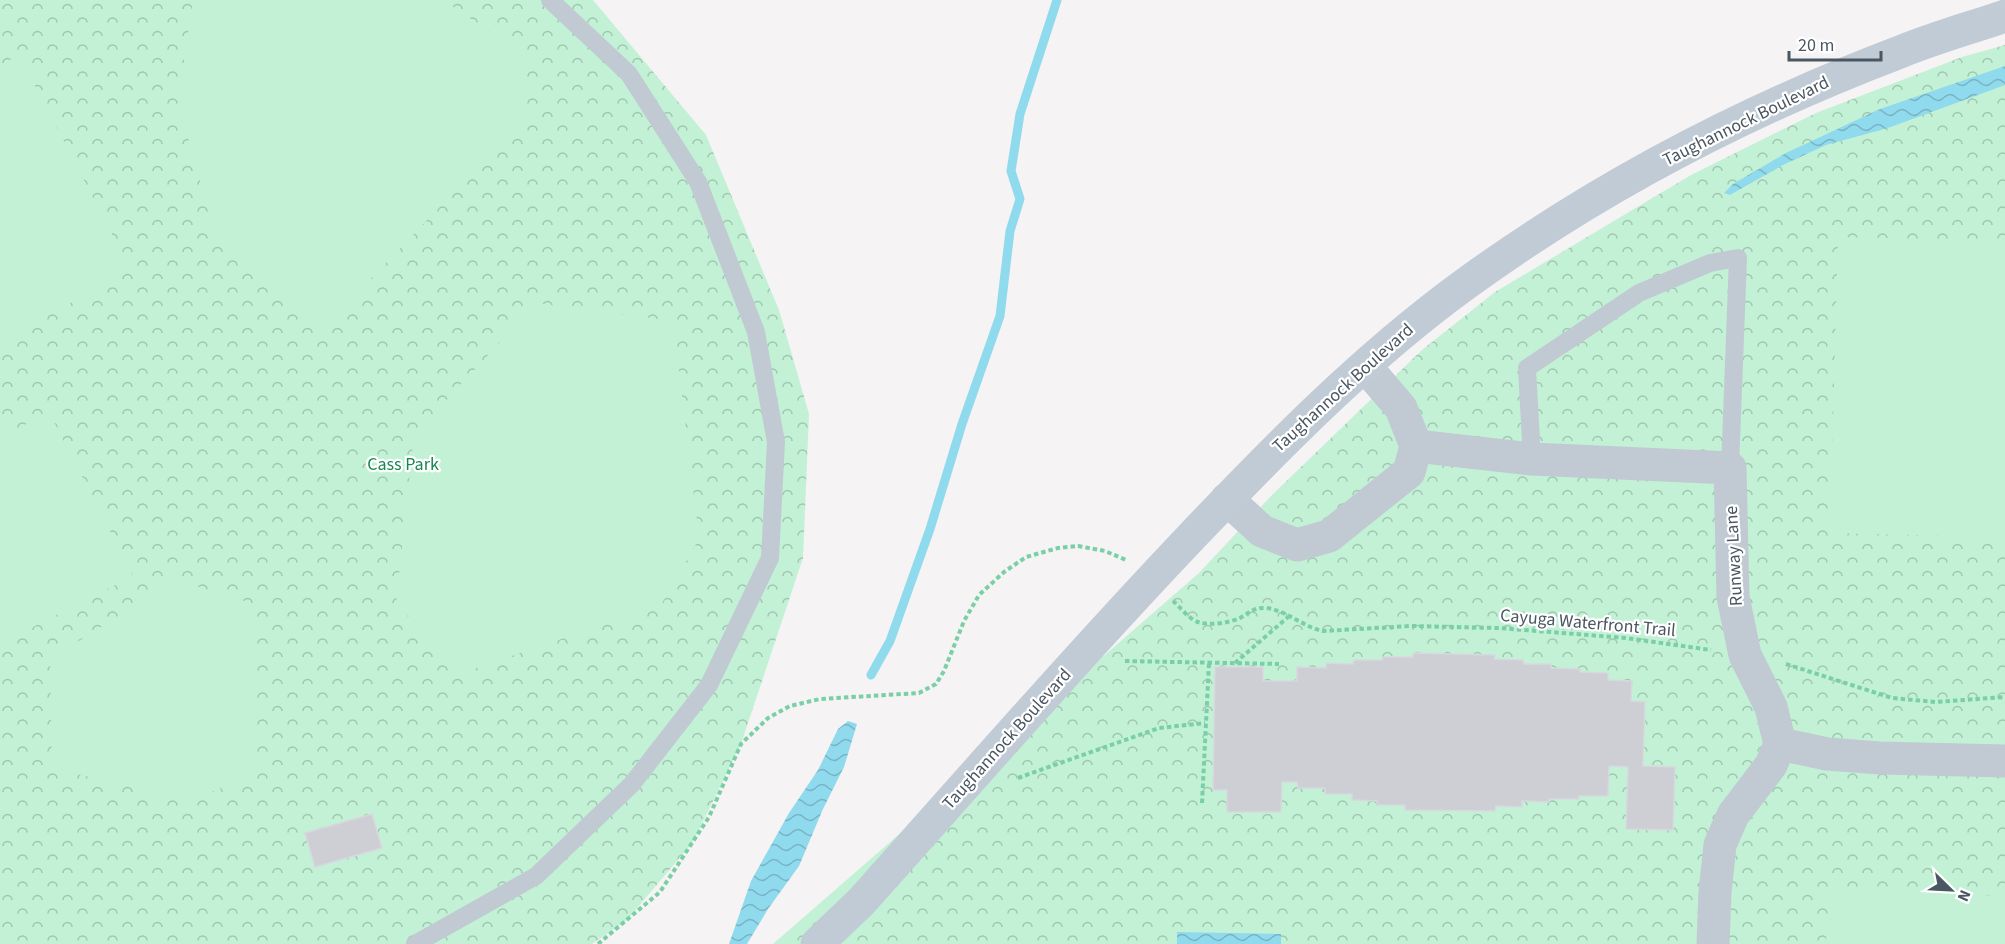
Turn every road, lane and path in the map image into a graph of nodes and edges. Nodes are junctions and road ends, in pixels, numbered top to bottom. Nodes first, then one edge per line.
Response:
1 (550, 0) edge
2 (2005, 16) edge
3 (1365, 366) junction
4 (1416, 446) junction
5 (1532, 459) junction
6 (1730, 468) junction
7 (1227, 499) junction
8 (1130, 562) dead end
9 (1177, 604) dead end
10 (1288, 617) junction
11 (1745, 655) junction
12 (1125, 661) dead end
13 (1209, 663) junction
14 (1234, 663) junction
15 (1279, 664) dead end
16 (2005, 697) edge
17 (1204, 723) junction
18 (1780, 744) junction
19 (2005, 761) edge
20 (1018, 778) dead end
21 (1202, 803) dead end
22 (416, 944) edge
23 (598, 944) edge
24 (817, 944) edge
25 (1713, 944) edge

1 - 22 lane
2 - 3 main road, Taughannock Boulevard
3 - 4 street
3 - 7 main road, Taughannock Boulevard
4 - 5 street
4 - 7 street
5 - 6 street
5 - 6 lane
6 - 11 street, Runway Lane
7 - 24 main road, Taughannock Boulevard
8 - 23 path
9 - 10 path, Cayuga Waterfront Trail
10 - 11 path, Cayuga Waterfront Trail
10 - 14 path
11 - 16 path, Cayuga Waterfront Trail
11 - 18 street, Runway Lane
12 - 13 path
13 - 14 path
13 - 17 path
14 - 15 path
17 - 20 path
17 - 21 path
18 - 19 street
18 - 25 street

